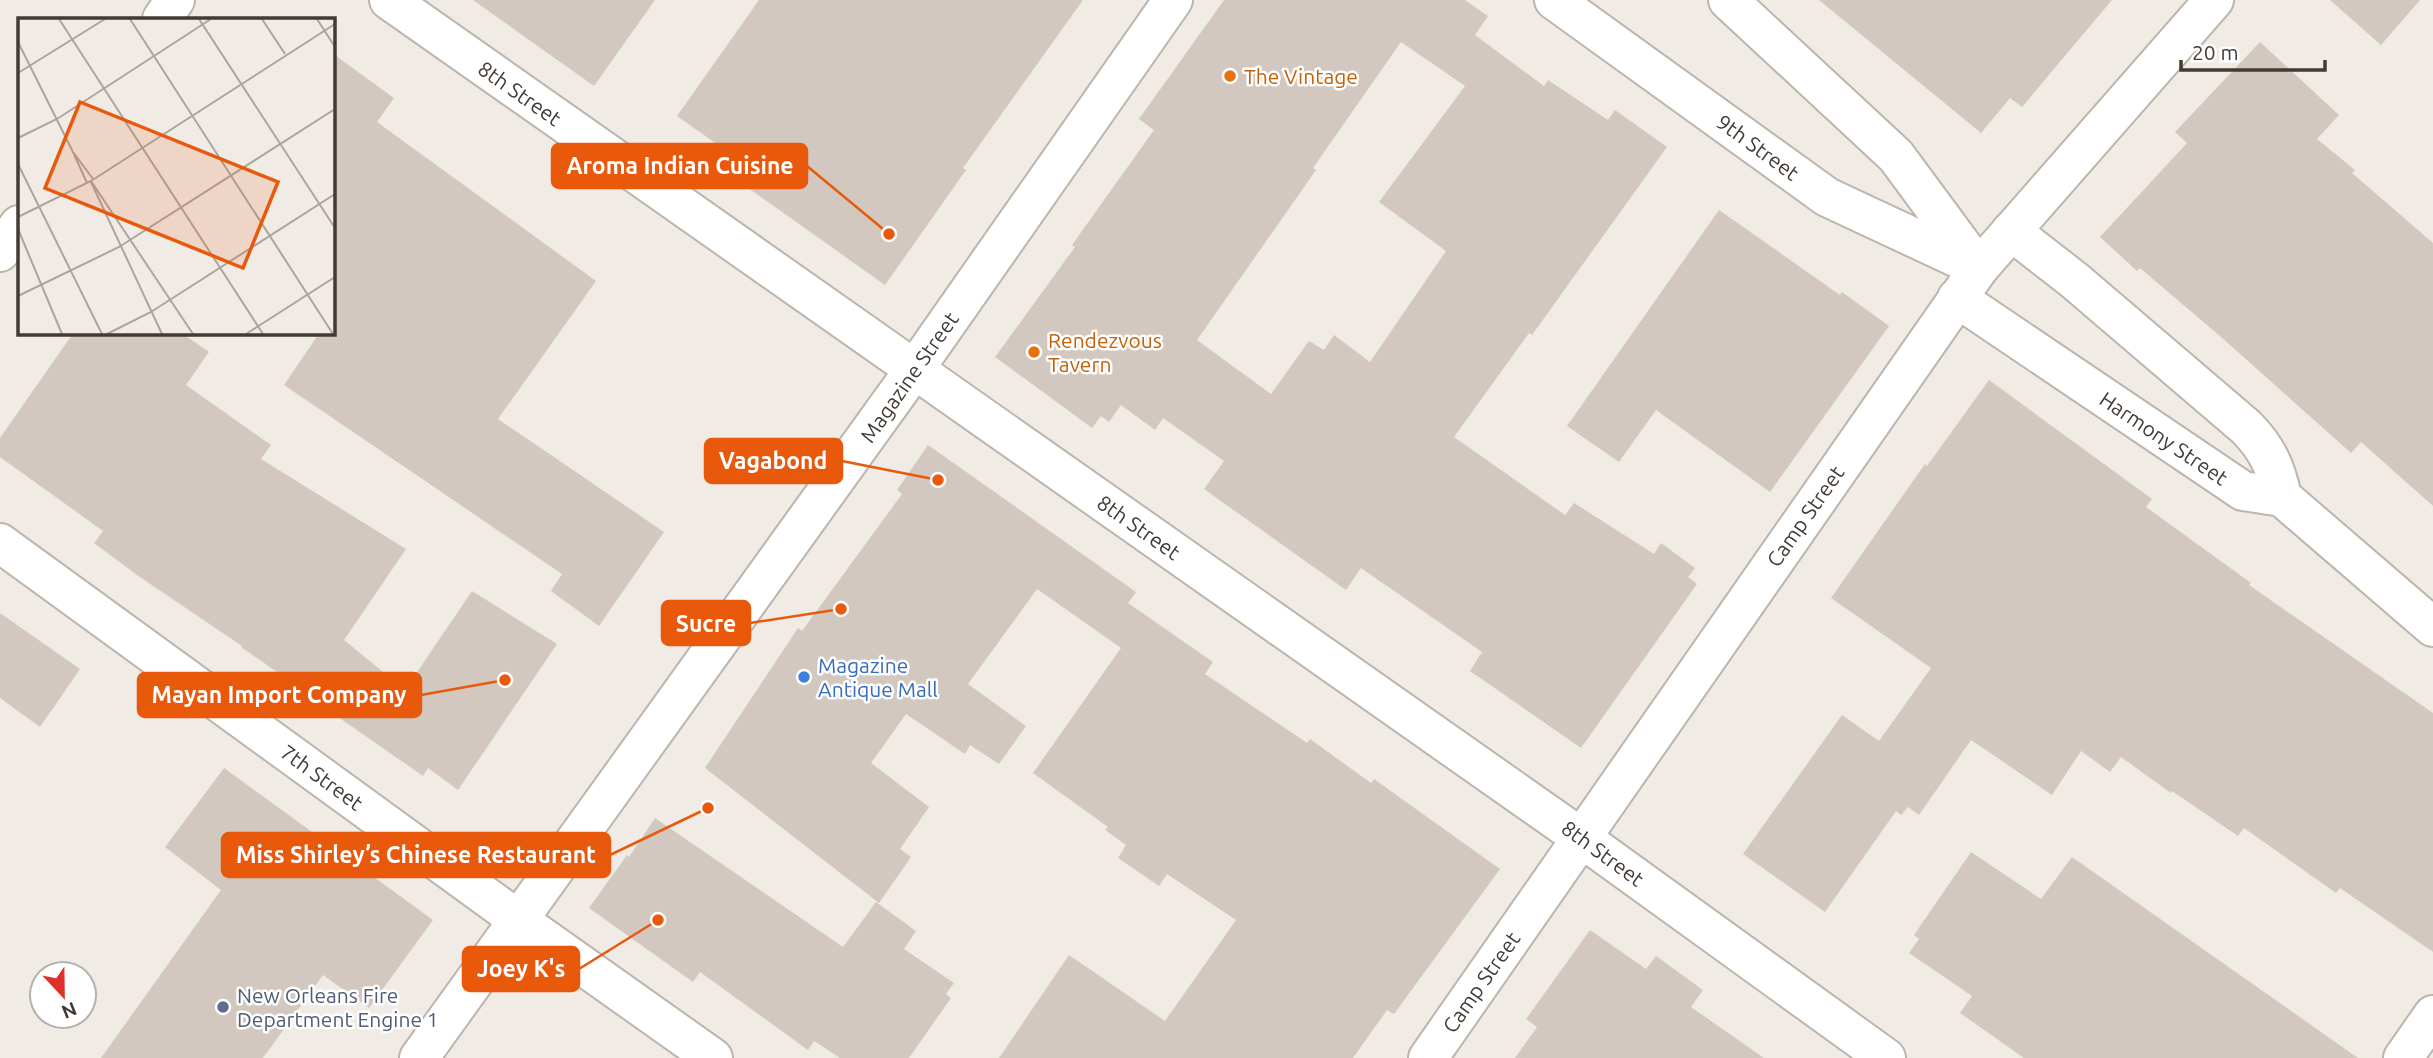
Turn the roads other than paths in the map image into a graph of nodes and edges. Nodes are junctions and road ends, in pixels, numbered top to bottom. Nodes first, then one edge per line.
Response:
1 (176, 0) edge
2 (389, 0) edge
3 (1173, 0) edge
4 (1554, 0) edge
5 (1728, 0) edge
6 (2214, 0) edge
7 (163, 18) edge
8 (18, 226) edge
9 (2011, 231) junction
10 (0, 253) edge
11 (1968, 283) junction
12 (914, 370) junction
13 (2282, 497) junction
14 (0, 543) edge
15 (2433, 627) edge
16 (1580, 837) junction
17 (517, 919) junction
18 (2433, 1015) edge
19 (419, 1058) edge
20 (713, 1058) edge
21 (1428, 1058) edge
22 (1886, 1058) edge
23 (2403, 1058) edge

1 - 7 street
2 - 12 street, 8th Street
3 - 12 street, Magazine Street
4 - 11 street, 9th Street
5 - 11 street, Harmony Street
6 - 9 street, Camp Street
8 - 10 street
9 - 11 street, Camp Street
9 - 13 street
11 - 13 street, Harmony Street
11 - 16 street, Camp Street
12 - 16 street, 8th Street
12 - 17 street, Magazine Street
13 - 15 street
14 - 17 street, 7th Street
16 - 21 street, Camp Street
16 - 22 street, 8th Street
17 - 19 street, Magazine Street
17 - 20 street, 7th Street
18 - 23 street

